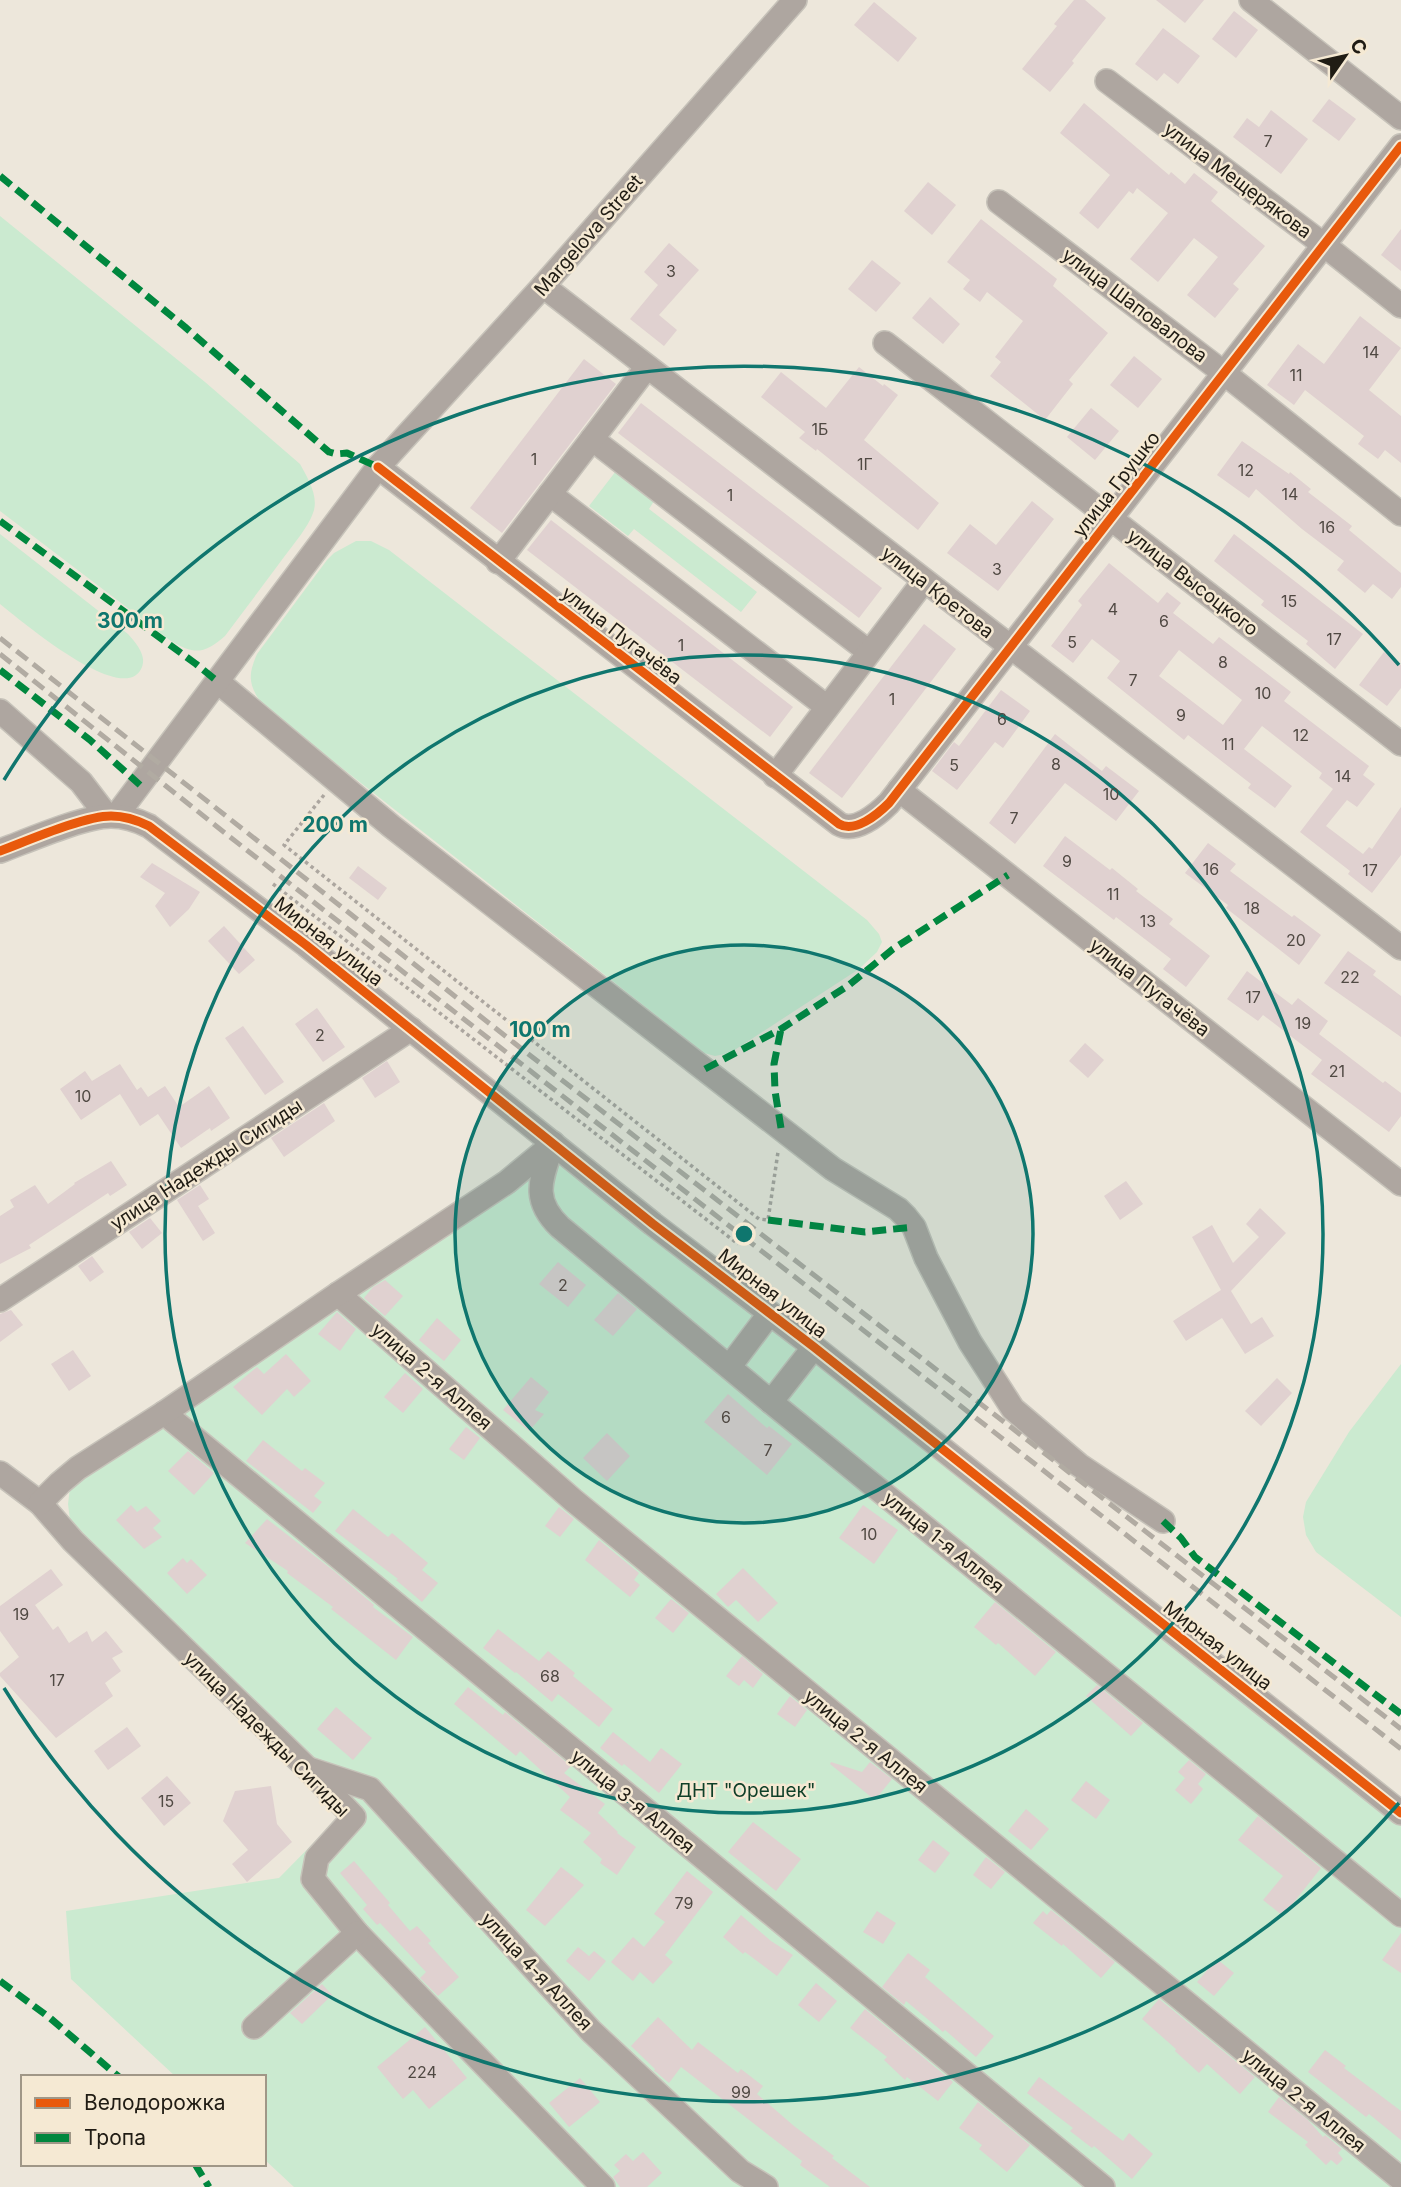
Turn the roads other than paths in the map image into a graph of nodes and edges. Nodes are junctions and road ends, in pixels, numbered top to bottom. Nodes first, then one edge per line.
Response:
1 (795, 0) edge
2 (1251, 0) edge
3 (1107, 81) dead end
4 (1401, 118) edge
5 (1401, 146) edge
6 (999, 202) dead end
7 (1324, 245) junction
8 (543, 286) junction
9 (1401, 306) edge
10 (885, 343) dead end
11 (647, 367) junction
12 (1224, 373) junction
13 (592, 439) junction
14 (378, 467) junction
15 (550, 495) junction
16 (1401, 514) edge
17 (1111, 518) junction
18 (498, 562) junction
19 (924, 580) junction
20 (1010, 647) junction
21 (869, 652) junction
22 (217, 681) junction
23 (827, 707) junction
24 (0, 711) edge
25 (1401, 744) edge
26 (775, 776) junction
27 (899, 790) junction
28 (111, 816) junction
29 (846, 828) joint
30 (0, 851) edge
31 (1401, 948) edge
32 (411, 1029) junction
33 (553, 1143) junction
34 (1401, 1184) edge
35 (338, 1294) junction
36 (0, 1300) edge
37 (770, 1313) junction
38 (814, 1347) junction
39 (730, 1366) junction
40 (771, 1402) junction
41 (164, 1413) junction
42 (0, 1473) edge
43 (40, 1503) junction
44 (1163, 1521) dead end
45 (306, 1768) junction
46 (1401, 1813) edge
47 (1401, 1914) edge
48 (357, 1933) junction
49 (254, 2026) dead end
50 (1401, 2179) edge
51 (602, 2186) edge
52 (766, 2187) edge
53 (1103, 2187) edge

1 - 8 street, Margelova Street
2 - 4 street
3 - 7 street, улица Мещерякова
5 - 7 street, улица Грушко
6 - 12 street, улица Шаповалова
7 - 9 street, улица Мещерякова
7 - 12 street, улица Грушко
8 - 11 street, улица Кретова
8 - 14 street, Margelova Street
10 - 17 street, улица Высоцкого
11 - 13 street
11 - 19 street, улица Кретова
12 - 16 street, улица Шаповалова
12 - 17 street, улица Грушко
13 - 15 street
13 - 21 street
14 - 18 street, улица Пугачёва
14 - 22 street, Margelova Street
15 - 18 street
15 - 23 street
17 - 20 street, улица Грушко
17 - 25 street, улица Высоцкого
18 - 26 street, улица Пугачёва
19 - 20 street, улица Кретова
19 - 21 street
20 - 27 street, улица Грушко
20 - 31 street, улица Кретова
21 - 23 street
22 - 28 street, Margelova Street
22 - 44 street
23 - 26 street
24 - 28 street
26 - 29 street, улица Пугачёва
27 - 29 street, улица Грушко
27 - 34 street, улица Пугачёва
28 - 30 street
28 - 32 street, Мирная улица
32 - 33 street, Мирная улица
32 - 36 street, улица Надежды Сигиды
33 - 35 street
33 - 37 street, Мирная улица
33 - 39 street, улица 1-я Аллея
35 - 41 street
35 - 50 street, улица 2-я Аллея
37 - 38 street, Мирная улица
37 - 39 street
38 - 40 street
38 - 46 street, Мирная улица
39 - 40 street, улица 1-я Аллея
40 - 47 street, улица 1-я Аллея
41 - 43 street
41 - 53 street, улица 3-я Аллея
42 - 43 street, улица Надежды Сигиды
43 - 45 street, улица Надежды Сигиды
45 - 48 street, улица Надежды Сигиды
45 - 52 street, улица 4-я Аллея
48 - 49 street
48 - 51 street, улица Надежды Сигиды

